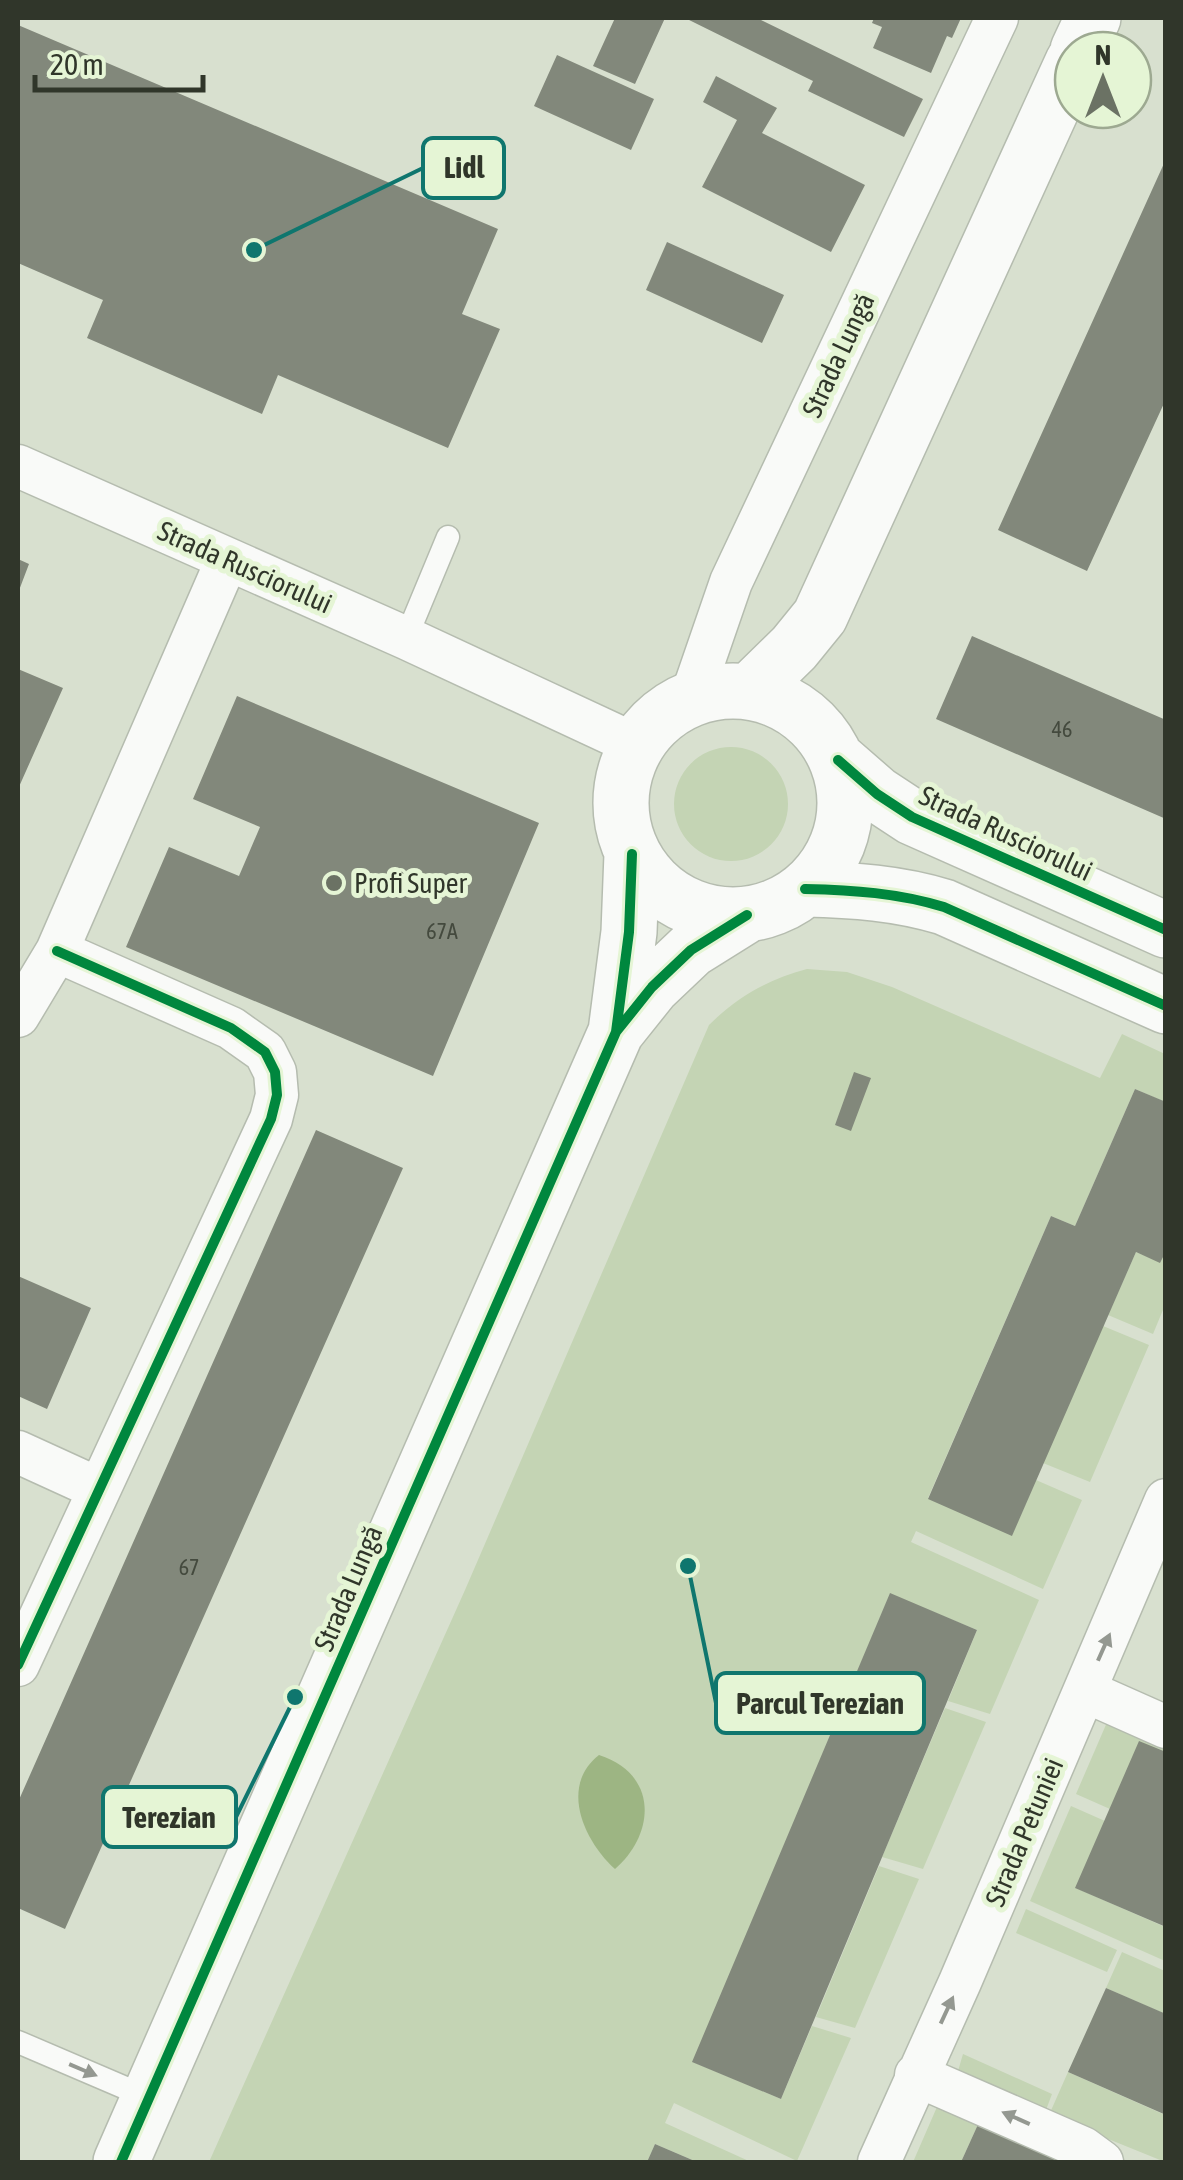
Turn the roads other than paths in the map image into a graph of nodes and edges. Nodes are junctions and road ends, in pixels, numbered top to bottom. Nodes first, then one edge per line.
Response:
1 (998, 18) edge
2 (1053, 106) edge
3 (18, 466) edge
4 (448, 537) dead end
5 (227, 560) junction
6 (820, 616) junction
7 (406, 638) junction
8 (750, 691) junction
9 (691, 698) junction
10 (636, 744) junction
11 (831, 748) junction
12 (632, 854) junction
13 (805, 890) junction
14 (747, 915) junction
15 (1166, 930) edge
16 (57, 951) junction
17 (1166, 1006) edge
18 (18, 1016) edge
19 (616, 1032) junction
20 (18, 1452) edge
21 (99, 1489) junction
22 (1166, 1500) edge
23 (18, 1665) edge
24 (1085, 1691) junction
25 (1166, 1727) edge
26 (18, 2042) edge
27 (916, 2075) junction
28 (149, 2098) junction
29 (121, 2162) edge
30 (879, 2162) edge
31 (1102, 2162) edge

1 - 9 street, Strada Lungă
2 - 6 main road
3 - 5 street, Strada Rusciorului
4 - 7 lane
5 - 7 street, Strada Rusciorului
5 - 16 street
6 - 8 main road
6 - 11 main road
7 - 10 street, Strada Rusciorului
8 - 9 main road
8 - 11 main road
9 - 10 main road
10 - 12 main road
11 - 13 main road
11 - 15 main road, Strada Rusciorului
12 - 14 main road
12 - 19 main road, Strada Lungă
13 - 14 main road
13 - 17 main road
14 - 19 main road, Strada Lungă
16 - 18 street
16 - 21 street
19 - 28 main road, Strada Lungă
20 - 21 street
21 - 23 street
24 -> 22 street, Strada Petuniei
24 - 25 street
27 -> 24 street, Strada Petuniei
26 -> 28 lane
27 - 30 street, Strada Petuniei
31 -> 27 street
28 - 29 main road, Strada Lungă

